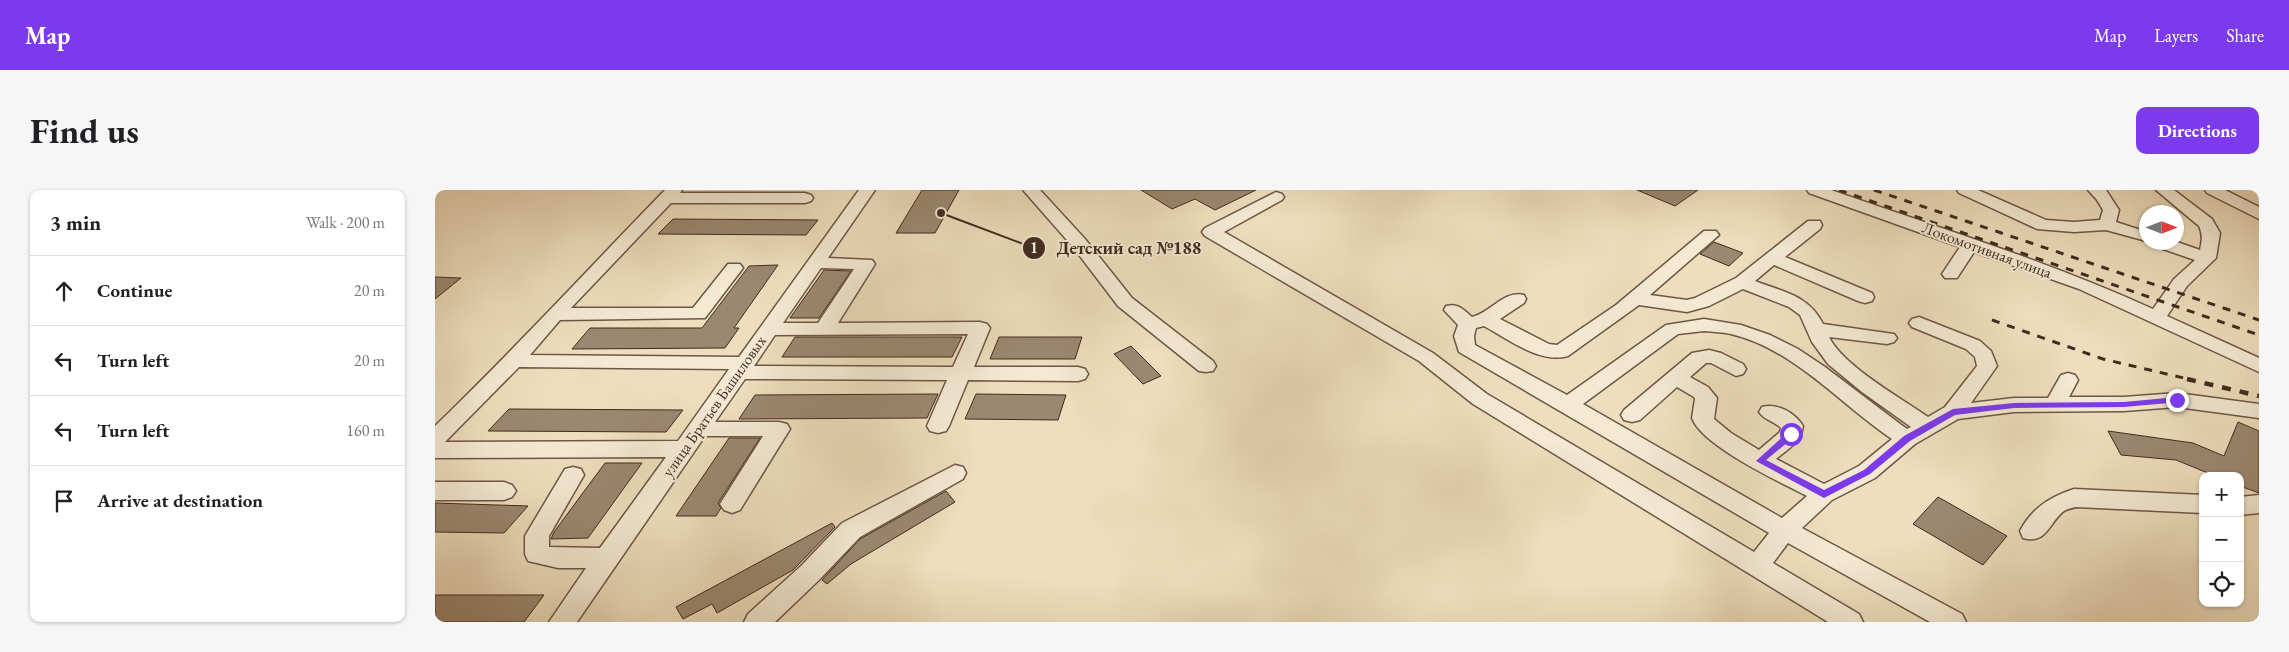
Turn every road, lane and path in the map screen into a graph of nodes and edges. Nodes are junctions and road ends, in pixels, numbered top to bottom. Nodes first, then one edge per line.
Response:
1 (867, 190) edge
2 (1031, 190) edge
3 (1815, 190) edge
4 (1965, 190) edge
5 (2096, 190) edge
6 (2164, 190) edge
7 (2213, 190) edge
8 (2231, 190) edge
9 (669, 194) edge
10 (1276, 197) dead end
11 (805, 198) dead end
12 (2259, 198) edge
13 (2259, 214) edge
14 (2107, 224) junction
15 (1814, 225) dead end
16 (1710, 235) dead end
17 (2139, 235) edge
18 (1971, 244) junction
19 (2184, 250) edge
20 (1773, 258) junction
21 (2207, 258) junction
22 (814, 263) junction
23 (734, 268) dead end
24 (1951, 274) dead end
25 (1742, 282) junction
26 (1865, 297) dead end
27 (1517, 299) dead end
28 (1634, 299) junction
29 (555, 314) junction
30 (2155, 317) junction
31 (1469, 318) junction
32 (1919, 323) dead end
33 (824, 328) junction
34 (768, 329) junction
35 (1815, 329) junction
36 (1887, 338) dead end
37 (514, 361) junction
38 (1206, 366) dead end
39 (2259, 366) edge
40 (741, 367) junction
41 (1736, 369) dead end
42 (961, 373) junction
43 (1078, 374) dead end
44 (1677, 378) junction
45 (2068, 380) dead end
46 (2055, 404) junction
47 (1567, 405) junction
48 (2259, 411) edge
49 (1770, 412) dead end
50 (1953, 412) junction
51 (1632, 415) dead end
52 (938, 426) dead end
53 (1926, 426) junction
54 (697, 429) junction
55 (1907, 438) junction
56 (435, 439) edge
57 (683, 449) junction
58 (435, 450) edge
59 (1760, 461) junction
60 (955, 473) dead end
61 (573, 475) dead end
62 (435, 491) edge
63 (504, 491) dead end
64 (1824, 494) junction
65 (732, 504) dead end
66 (2199, 504) edge
67 (2259, 504) edge
68 (2244, 506) edge
69 (1784, 530) junction
70 (2032, 532) dead end
71 (607, 558) junction
72 (1757, 567) junction
73 (562, 622) edge
74 (757, 622) edge
75 (1850, 622) edge
76 (1953, 622) edge

1 - 22 street, улица Братьев Башиловых
2 - 38 street
3 - 18 street, Локомотивная улица
4 - 14 street
5 - 14 street
6 - 21 street
7 - 13 street
8 - 12 street
9 - 11 street
9 - 29 street
10 - 72 street
14 - 17 street
15 - 20 street
16 - 28 street
18 - 24 street
18 - 30 street, Локомотивная улица
19 - 21 street
20 - 25 street
20 - 26 street
21 - 30 street
22 - 33 street
22 - 34 street, улица Братьев Башиловых
23 - 29 street
25 - 28 street
25 - 35 street
27 - 31 street
28 - 31 street
29 - 37 street
30 - 39 street, Локомотивная улица
31 - 47 street
32 - 50 street
33 - 34 street
33 - 42 street
34 - 40 street, улица Братьев Башиловых
35 - 36 street
35 - 53 street
37 - 40 street
37 - 56 street
40 - 42 street
40 - 54 street, улица Братьев Башиловых
41 - 44 street
42 - 43 street
42 - 52 street
44 - 51 street
44 - 59 street
45 - 46 street
46 - 48 street
46 - 50 street
47 - 55 street
47 - 69 street
49 - 59 street
50 - 53 street
53 - 55 street
54 - 57 street, улица Братьев Башиловых
54 - 65 street
55 - 64 street
57 - 58 street
57 - 71 street, улица Братьев Башиловых
59 - 64 street
60 - 74 street
61 - 71 street
62 - 63 street
64 - 69 street
66 - 70 street
67 - 68 street
69 - 72 street
69 - 76 street
71 - 73 street, улица Братьев Башиловых
72 - 75 street

